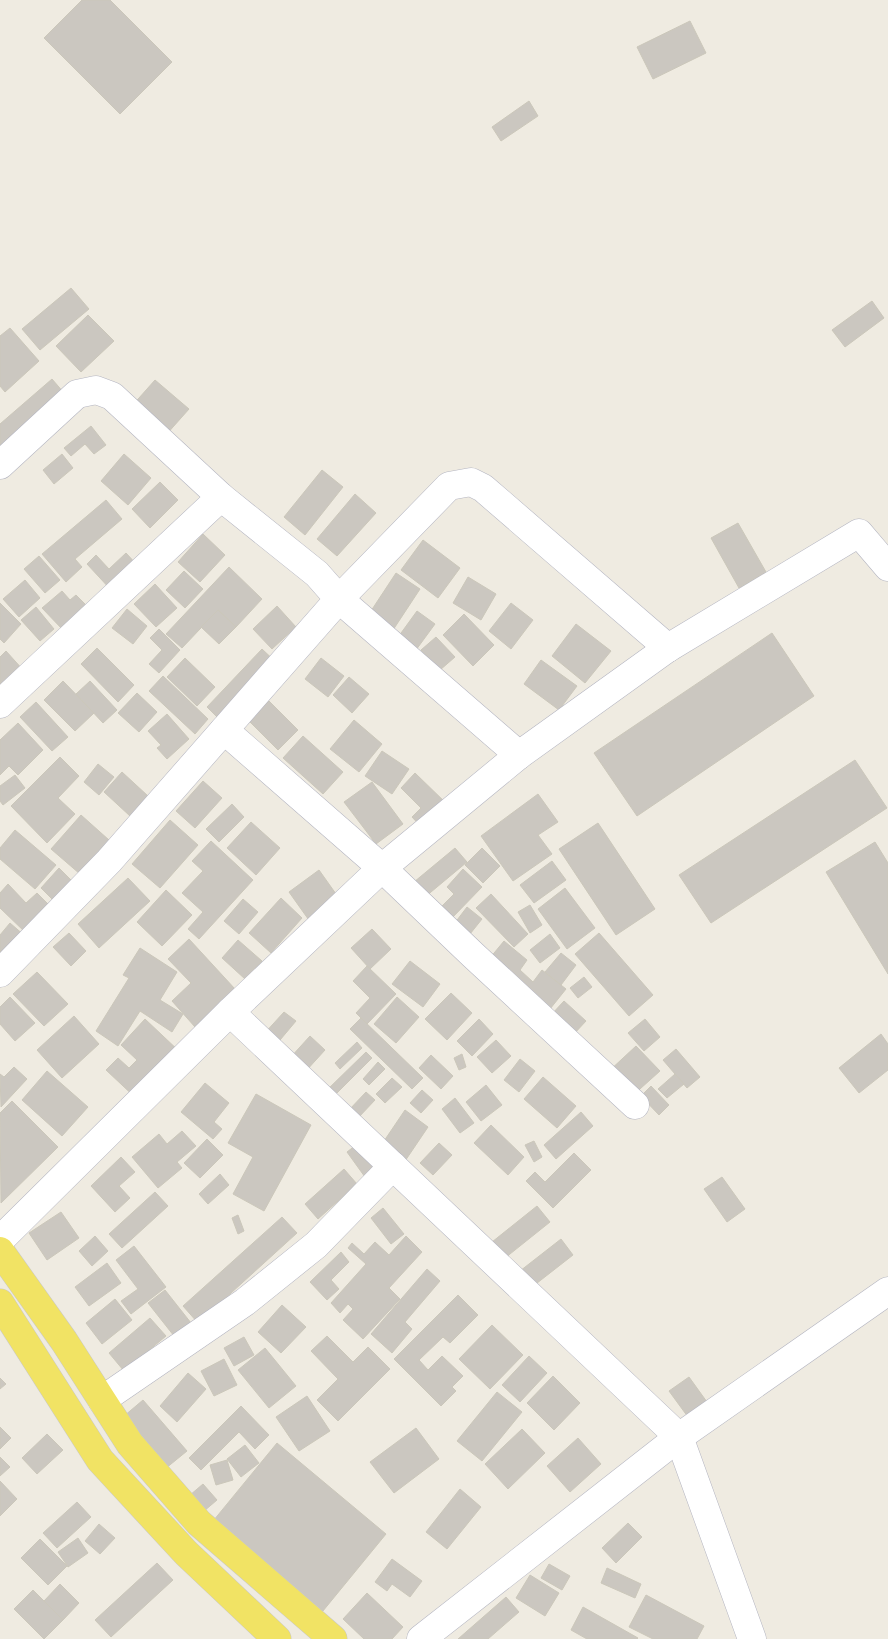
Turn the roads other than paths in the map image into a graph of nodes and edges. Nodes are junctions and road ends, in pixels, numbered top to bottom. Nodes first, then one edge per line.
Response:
1 (0, 465) edge
2 (221, 497) junction
3 (888, 567) edge
4 (339, 599) junction
5 (668, 648) junction
6 (0, 704) edge
7 (224, 730) junction
8 (519, 755) junction
9 (382, 868) junction
10 (0, 973) edge
11 (230, 1012) junction
12 (635, 1105) dead end
13 (393, 1166) junction
14 (0, 1240) edge
15 (0, 1251) edge
16 (888, 1291) edge
17 (2, 1310) edge
18 (102, 1400) junction
19 (679, 1437) junction
20 (277, 1639) edge
21 (333, 1639) edge
22 (421, 1639) edge
23 (752, 1639) edge

1 - 2 street
2 - 4 street
2 - 6 street
3 - 5 street
4 - 5 street
4 - 7 street
4 - 8 street
5 - 8 street
7 - 9 street
7 - 10 street
8 - 9 street
9 - 11 street
9 - 12 street
11 - 13 street
11 - 14 street
13 - 18 street
13 - 19 street
15 - 18 main road
16 - 19 street
17 - 20 main road
18 - 21 main road
19 - 22 street
19 - 23 street

